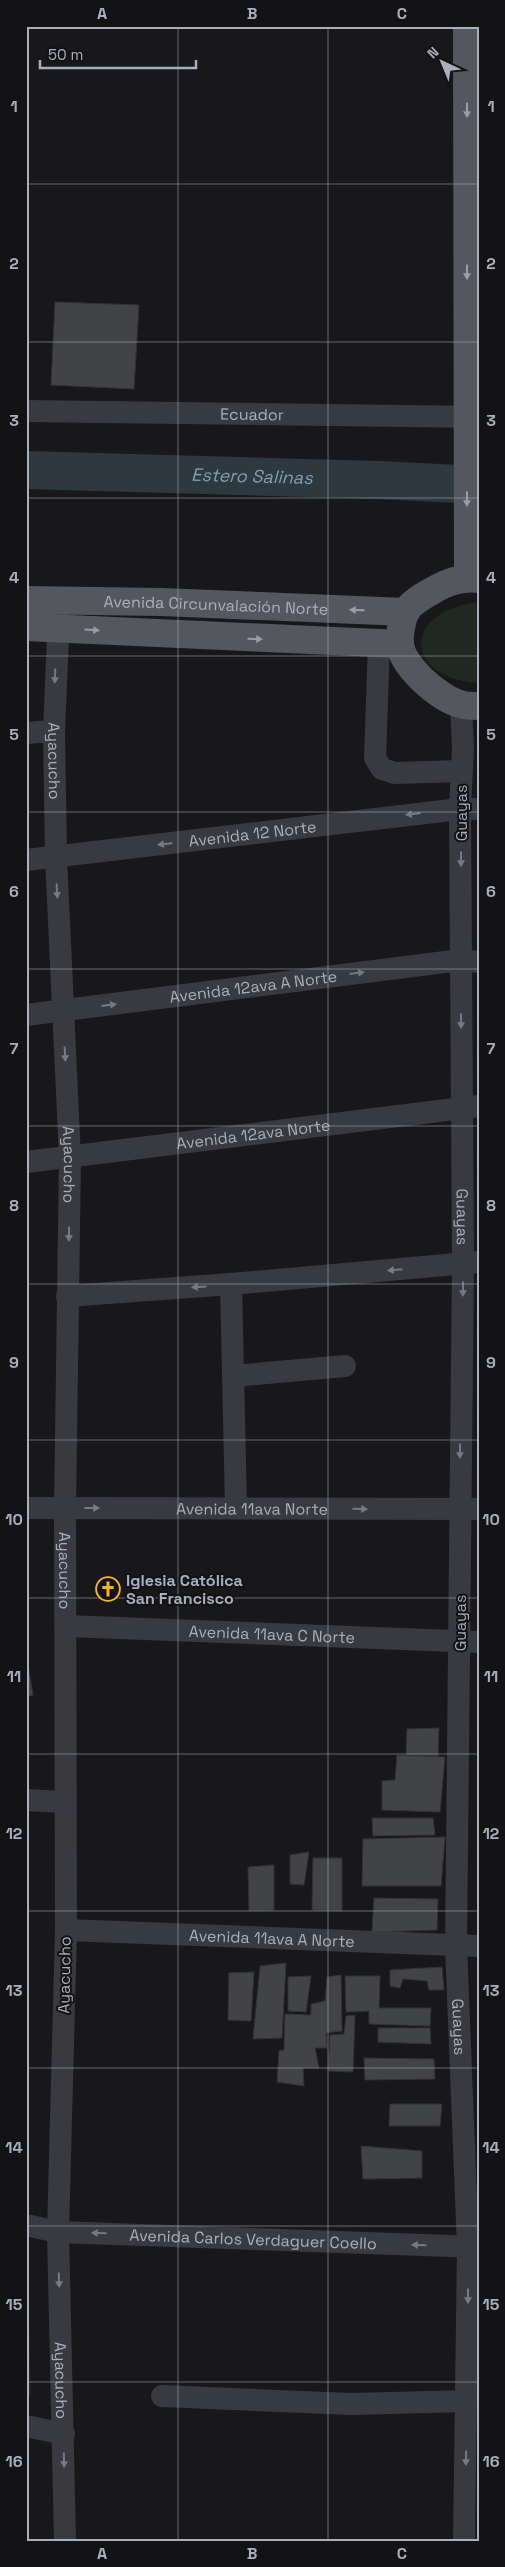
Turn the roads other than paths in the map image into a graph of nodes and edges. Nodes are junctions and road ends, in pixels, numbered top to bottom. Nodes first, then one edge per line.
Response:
1 (467, 26) edge
2 (26, 411) edge
3 (472, 417) edge
4 (473, 578) edge
5 (26, 600) edge
6 (61, 600) junction
7 (406, 612) junction
8 (26, 627) edge
9 (57, 628) junction
10 (389, 644) junction
11 (470, 706) edge
12 (54, 730) junction
13 (26, 733) edge
14 (461, 771) junction
15 (470, 809) edge
16 (56, 857) junction
17 (26, 860) edge
18 (470, 961) edge
19 (63, 1011) junction
20 (26, 1015) edge
21 (470, 1107) edge
22 (70, 1158) junction
23 (26, 1162) edge
24 (471, 1263) edge
25 (231, 1284) junction
26 (67, 1296) junction
27 (345, 1366) dead end
28 (233, 1376) junction
29 (26, 1508) edge
30 (65, 1508) junction
31 (236, 1508) junction
32 (469, 1510) edge
33 (66, 1626) junction
34 (470, 1642) edge
35 (26, 1800) edge
36 (66, 1802) junction
37 (66, 1930) junction
38 (456, 1946) junction
39 (479, 1946) edge
40 (26, 2225) edge
41 (58, 2232) junction
42 (473, 2247) edge
43 (162, 2396) dead end
44 (468, 2401) junction
45 (26, 2426) edge
46 (64, 2434) junction
47 (65, 2541) edge
48 (464, 2541) edge

1 -> 3 main road
2 - 3 street, Ecuador
3 -> 4 main road
4 - 7 main road
5 - 6 main road, Avenida Circunvalación Norte
7 -> 6 main road, Avenida Circunvalación Norte
6 - 9 street, Ayacucho
7 - 10 main road
8 - 9 main road, Avenida Circunvalación Norte
9 -> 10 main road, Avenida Circunvalación Norte
9 -> 12 street, Ayacucho
10 - 11 main road
10 - 14 street
11 - 14 street, Guayas
12 - 13 street
12 - 16 street, Ayacucho
14 - 15 street, Guayas
15 -> 16 street, Avenida 12 Norte
15 -> 18 street, Guayas
16 - 17 street, Avenida 12 Norte
16 -> 19 street, Ayacucho
19 -> 18 street, Avenida 12ava A Norte
18 -> 21 street, Guayas
19 - 20 street, Avenida 12ava A Norte
19 -> 22 street, Ayacucho
21 - 22 street, Avenida 12ava Norte
21 - 24 street, Guayas
22 - 23 street, Avenida 12ava Norte
22 -> 26 street, Ayacucho
24 -> 25 street
24 -> 32 street, Guayas
25 -> 26 street
25 - 28 street
26 - 30 street, Ayacucho
27 - 28 street
28 - 31 street
29 - 30 street, Avenida 11ava Norte
30 -> 31 street, Avenida 11ava Norte
30 - 33 street, Ayacucho
31 -> 32 street, Avenida 11ava Norte
32 - 34 street, Guayas
33 - 34 street, Avenida 11ava C Norte
33 - 36 street, Ayacucho
34 - 38 street, Guayas
35 - 36 street
36 - 37 street, Ayacucho
37 - 38 street, Avenida 11ava A Norte
37 - 41 street, Ayacucho
38 - 39 street, Avenida 11ava A Norte
38 - 42 street, Guayas
40 - 41 street, Avenida Carlos Verdaguer Coello
42 -> 41 street, Avenida Carlos Verdaguer Coello
41 -> 46 street, Ayacucho
42 -> 44 street, Guayas
43 - 44 street
44 -> 48 street, Guayas
45 - 46 street
46 -> 47 street, Ayacucho

